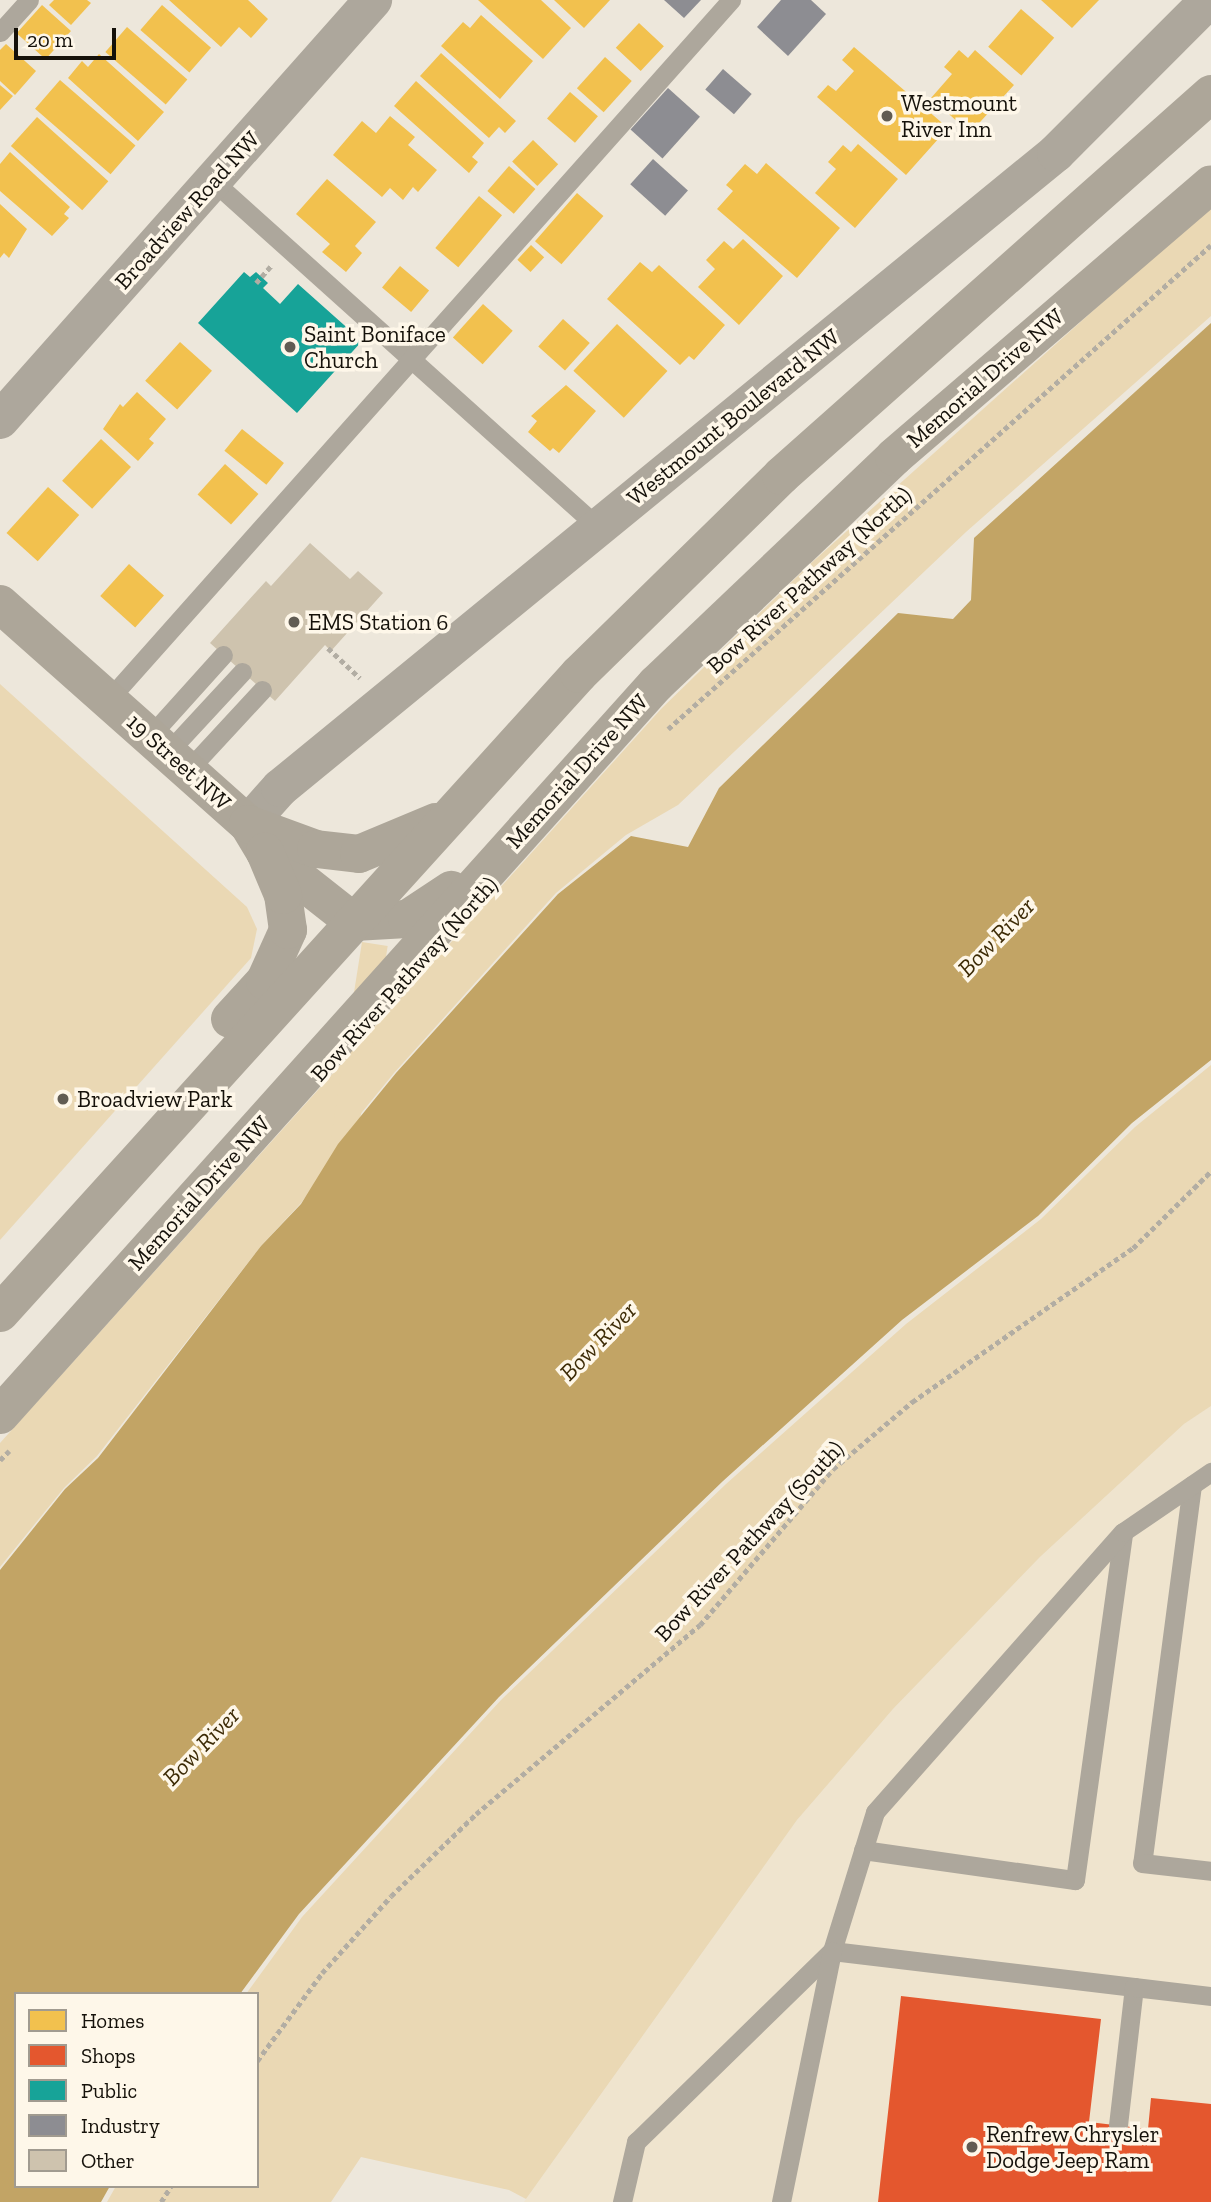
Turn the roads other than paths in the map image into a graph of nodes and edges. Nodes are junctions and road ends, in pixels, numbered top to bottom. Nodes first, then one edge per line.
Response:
1 (29, 0) edge
2 (373, 0) edge
3 (731, 0) edge
4 (1209, 0) edge
5 (0, 32) edge
6 (1211, 94) edge
7 (213, 181) junction
8 (1211, 184) edge
9 (409, 358) junction
10 (0, 420) edge
11 (598, 527) junction
12 (0, 604) edge
13 (223, 655) dead end
14 (242, 672) dead end
15 (262, 690) dead end
16 (109, 699) junction
17 (169, 753) junction
18 (451, 815) junction
19 (256, 838) junction
20 (494, 863) junction
21 (354, 922) junction
22 (0, 1275) edge
23 (0, 1313) edge
24 (9, 1427) edge
25 (1211, 1472) edge
26 (1192, 1485) junction
27 (1123, 1532) junction
28 (863, 1850) junction
29 (1211, 1871) edge
30 (832, 1951) junction
31 (1134, 1987) junction
32 (1211, 1996) edge
33 (1118, 2126) dead end
34 (622, 2202) edge
35 (781, 2202) edge

1 - 5 lane
2 - 7 street, Broadview Road NW
3 - 9 lane
4 - 11 street, Westmount Boulevard NW
6 - 18 main road
7 - 9 lane
7 - 10 street, Broadview Road NW
8 - 20 main road, Memorial Drive NW
9 - 11 lane
9 - 16 lane
11 - 19 street, Westmount Boulevard NW
12 - 16 main road, 19 Street NW
13 - 17 lane
14 - 17 lane
15 - 17 lane
16 - 17 main road, 19 Street NW
17 - 19 main road, 19 Street NW
18 - 19 main road
18 - 21 main road
19 - 21 main road, 19 Street NW
19 - 22 main road
20 - 21 main road
20 - 24 main road, Memorial Drive NW
21 - 23 main road
25 - 26 lane
26 - 27 lane
26 - 29 lane
27 - 28 lane
27 - 28 lane
28 - 30 lane
30 - 31 lane
30 - 34 lane
30 - 35 lane
31 - 32 lane
31 - 33 lane

